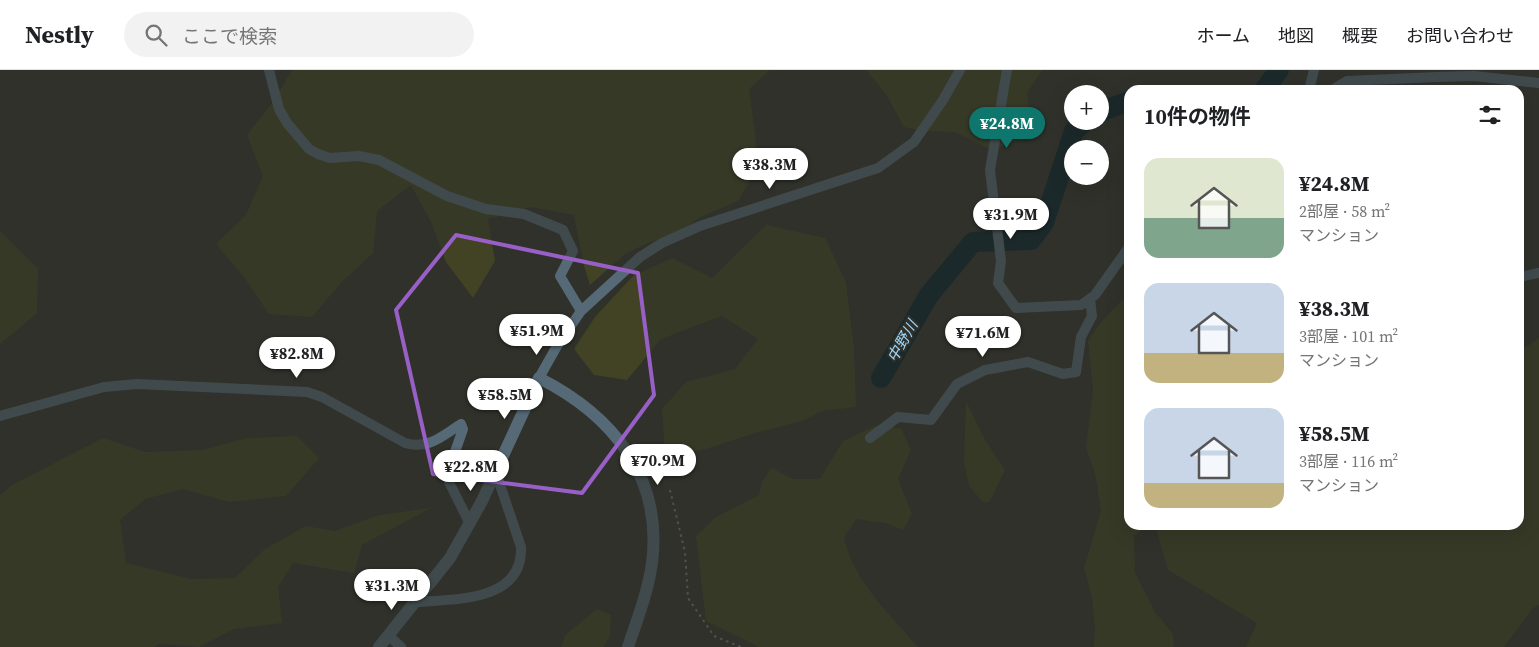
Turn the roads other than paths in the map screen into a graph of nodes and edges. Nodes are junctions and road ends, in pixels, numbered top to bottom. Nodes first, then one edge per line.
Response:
1 (269, 70) edge
2 (960, 70) edge
3 (1007, 70) edge
4 (1314, 70) edge
5 (1539, 82) edge
6 (1310, 85) edge
7 (1340, 85) edge
8 (1124, 254) edge
9 (1539, 274) edge
10 (1524, 276) edge
11 (1090, 299) junction
12 (581, 311) junction
13 (539, 378) junction
14 (0, 416) edge
15 (870, 438) dead end
16 (496, 473) junction
17 (470, 524) junction
18 (416, 602) junction
19 (389, 636) junction
20 (379, 647) edge
21 (400, 647) edge
22 (628, 647) edge

1 - 12 street
2 - 12 street
3 - 11 street
4 - 6 street
5 - 7 street
8 - 11 street
9 - 10 street
11 - 15 street
12 - 13 street
13 - 16 street
13 - 22 street
14 - 17 street
16 - 17 street
16 - 18 street
17 - 18 street
18 - 19 street
19 - 20 street
19 - 21 street

